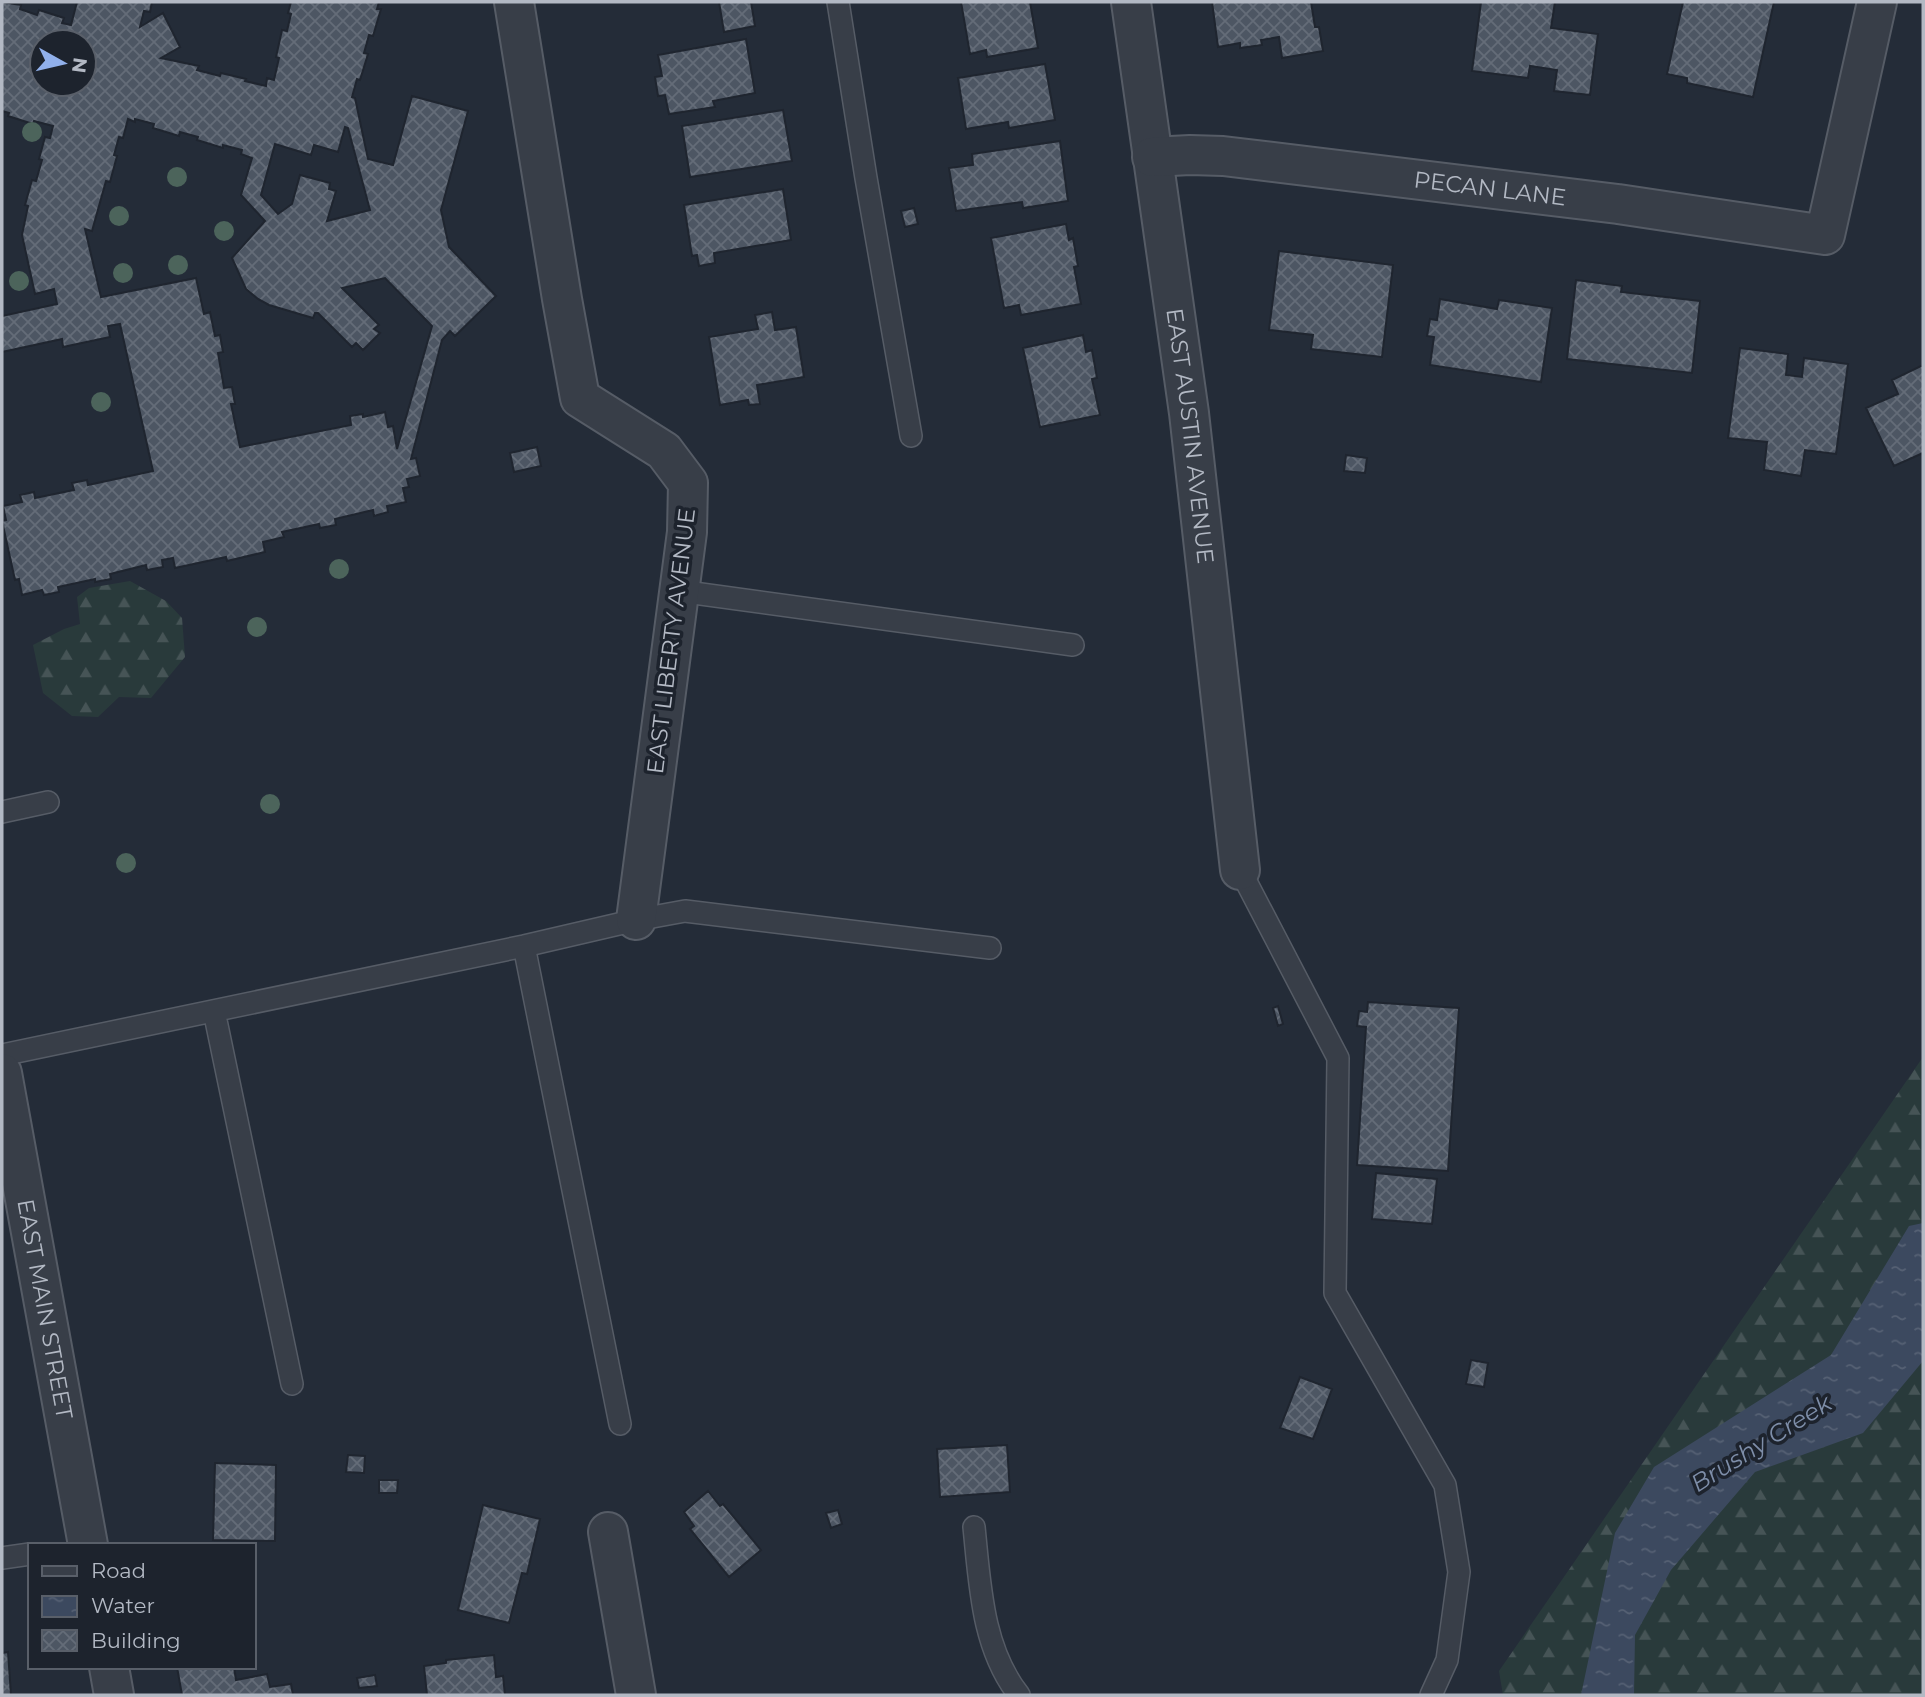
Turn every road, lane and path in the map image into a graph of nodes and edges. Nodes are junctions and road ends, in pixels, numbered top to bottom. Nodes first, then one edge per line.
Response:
1 (514, 2) edge
2 (838, 2) edge
3 (1130, 2) edge
4 (1877, 2) edge
5 (1152, 158) junction
6 (911, 436) dead end
7 (679, 591) junction
8 (1073, 645) dead end
9 (48, 802) dead end
10 (2, 812) edge
11 (1240, 870) joint
12 (636, 920) junction
13 (524, 946) junction
14 (990, 948) dead end
15 (215, 1011) junction
16 (2, 1055) edge
17 (2, 1073) edge
18 (292, 1384) dead end
19 (620, 1424) dead end
20 (974, 1527) dead end
21 (608, 1532) dead end
22 (88, 1543) edge
23 (28, 1555) edge
24 (2, 1558) edge
25 (109, 1669) edge
26 (114, 1695) edge
27 (636, 1695) edge
28 (1019, 1695) edge
29 (1431, 1695) edge

1 - 7 street, EAST LIBERTY AVENUE
2 - 6 lane
3 - 5 street, EAST AUSTIN AVENUE
4 - 5 street, PECAN LANE
5 - 11 street, EAST AUSTIN AVENUE
7 - 8 lane
7 - 12 street, EAST LIBERTY AVENUE
9 - 10 lane
11 - 29 lane
12 - 13 lane
12 - 14 lane
13 - 15 lane
13 - 19 lane
15 - 16 lane
15 - 18 lane
17 - 22 street, EAST MAIN STREET
20 - 28 lane
21 - 27 street
23 - 24 lane
25 - 26 street

